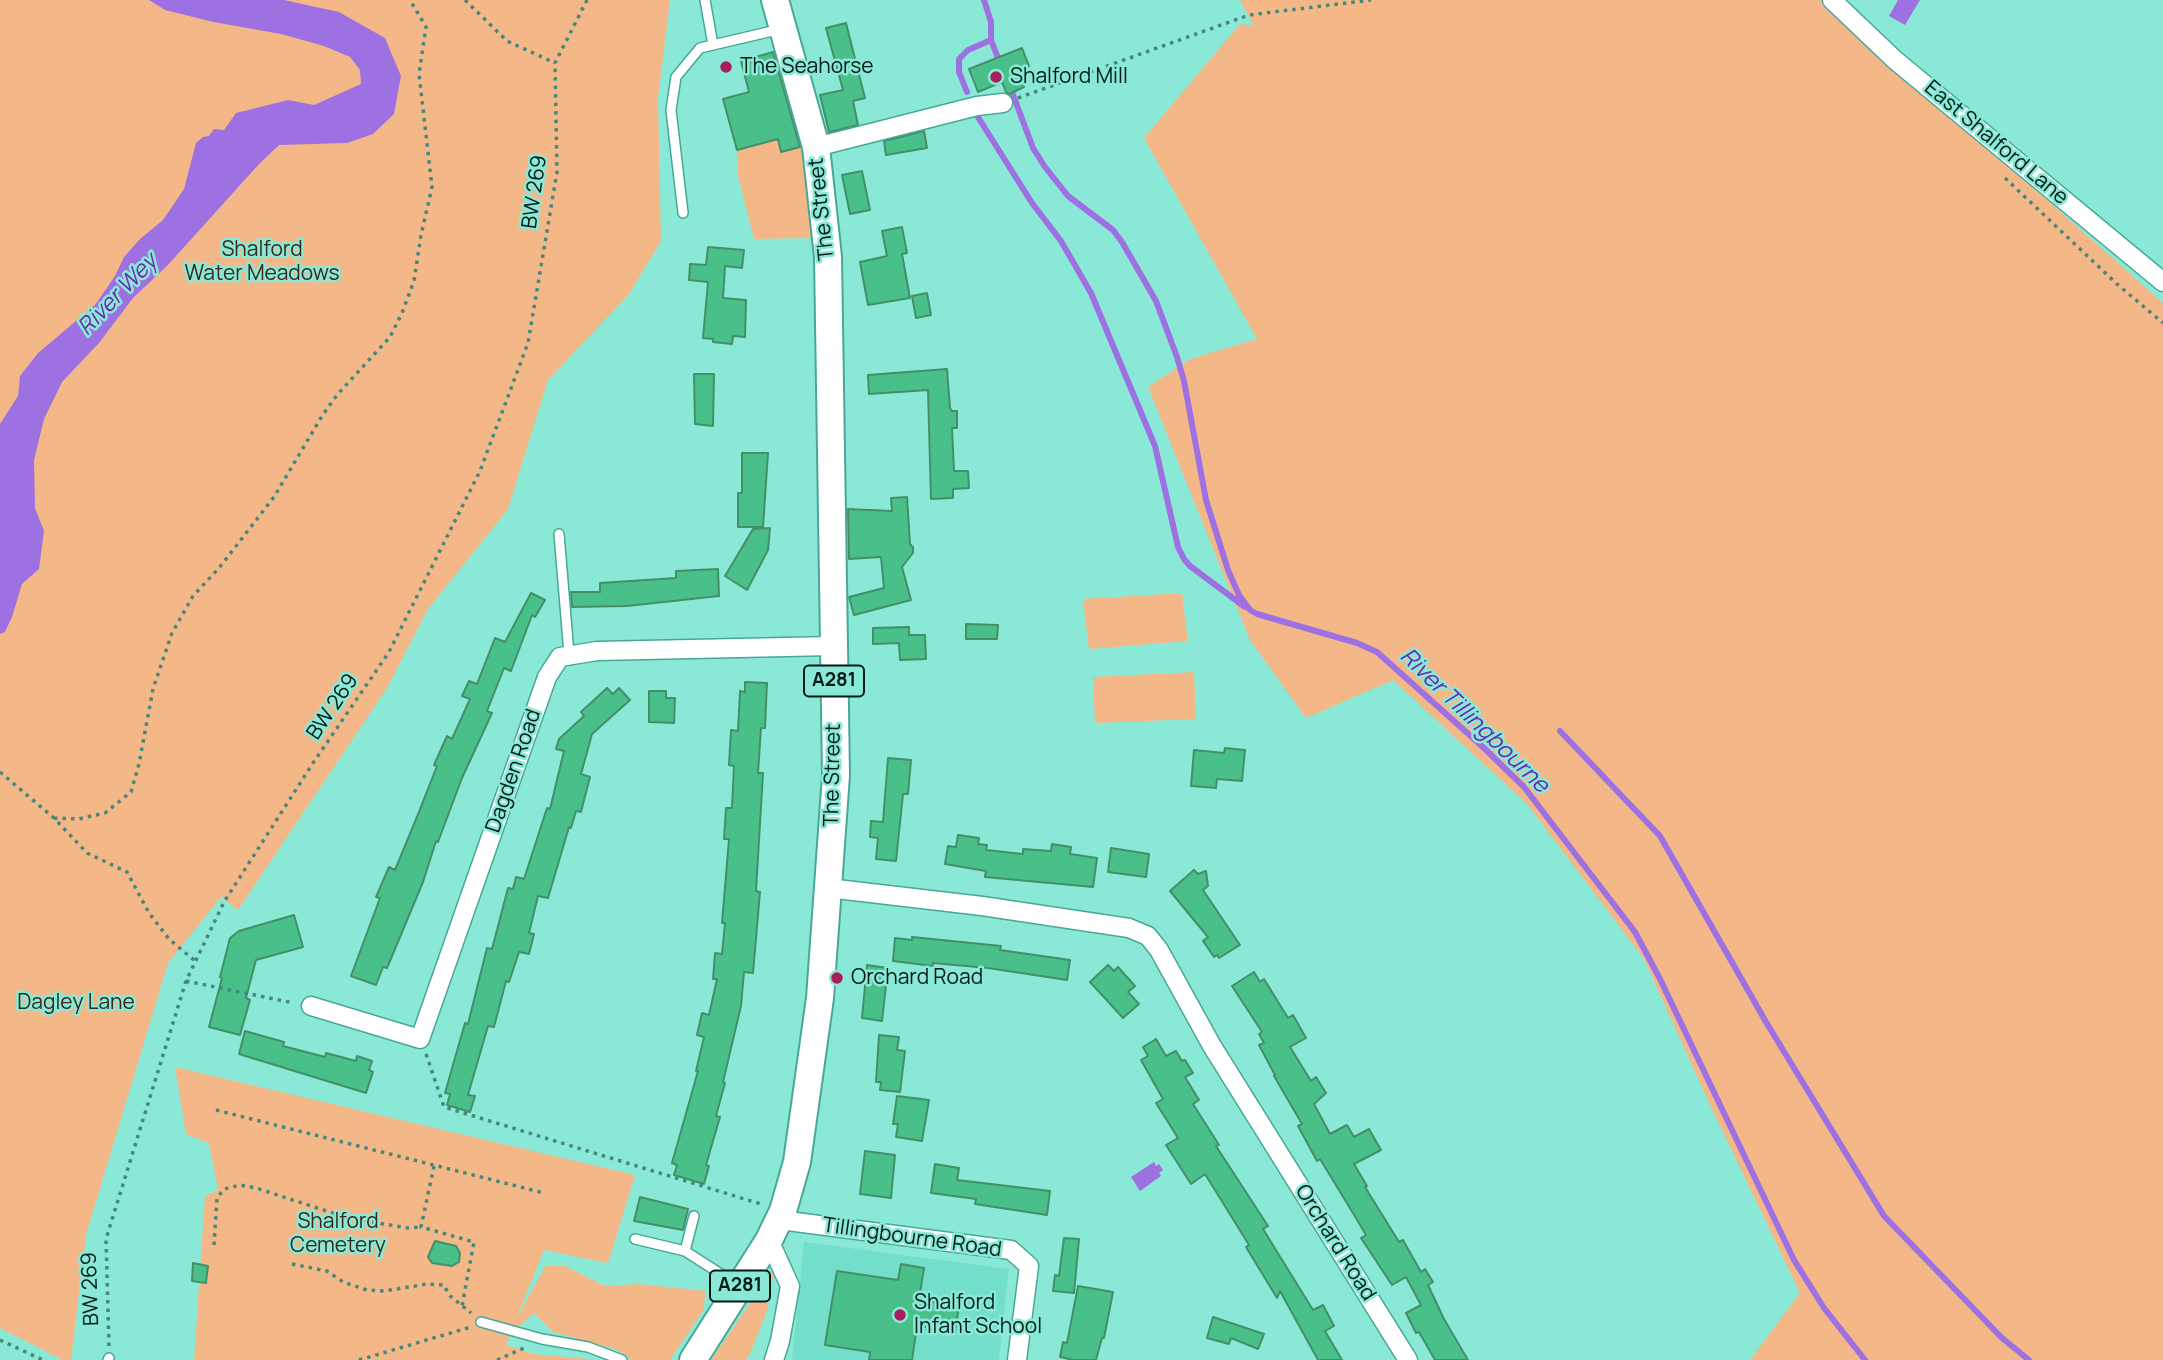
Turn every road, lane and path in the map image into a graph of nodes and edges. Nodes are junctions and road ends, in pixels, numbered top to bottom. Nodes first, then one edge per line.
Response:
1 (410, 0) edge
2 (465, 0) edge
3 (587, 0) edge
4 (705, 0) edge
5 (775, 0) edge
6 (1371, 0) edge
7 (1832, 0) edge
8 (783, 29) junction
9 (713, 45) junction
10 (555, 63) junction
11 (1027, 94) dead end
12 (1003, 103) dead end
13 (816, 147) junction
14 (2002, 175) dead end
15 (683, 212) dead end
16 (2163, 282) edge
17 (2163, 323) edge
18 (559, 534) dead end
19 (833, 646) junction
20 (569, 654) junction
21 (0, 772) edge
22 (54, 818) junction
23 (828, 888) junction
24 (195, 961) junction
25 (186, 981) junction
26 (311, 1006) joint
27 (420, 1039) junction
28 (216, 1110) dead end
29 (434, 1165) junction
30 (544, 1193) dead end
31 (694, 1216) dead end
32 (777, 1224) junction
33 (421, 1227) junction
34 (635, 1239) dead end
35 (214, 1245) dead end
36 (685, 1251) junction
37 (292, 1264) dead end
38 (740, 1286) junction
39 (462, 1306) junction
40 (481, 1322) junction
41 (542, 1339) junction
42 (0, 1340) edge
43 (109, 1359) edge
44 (43, 1360) edge
45 (359, 1360) edge
46 (498, 1360) edge
47 (622, 1360) edge
48 (693, 1360) edge
49 (774, 1360) edge
50 (1017, 1360) edge
51 (1408, 1360) edge

1 - 22 path
2 - 10 path
3 - 10 path
4 - 9 lane
5 - 8 main road, The Street / A281
6 - 11 path
7 - 16 street, East Shalford Lane
8 - 9 lane
8 - 13 main road, The Street / A281
9 - 15 lane
10 - 24 path, BW 269
12 - 13 street
13 - 19 main road, The Street / A281
14 - 17 path
18 - 20 lane
19 - 20 street
19 - 23 main road, The Street / A281
20 - 27 street, Dagden Road
21 - 22 path
22 - 24 path
23 - 32 main road, The Street / A281
23 - 51 street, Orchard Road
24 - 25 path, BW 269
25 - 26 path
25 - 43 path, BW 269
26 - 27 street
27 - 32 path
28 - 29 path
29 - 30 path
29 - 33 path
31 - 36 lane
32 - 38 main road, The Street / A281
32 - 49 street
32 - 50 street, Tillingbourne Road
33 - 35 path
33 - 39 path
34 - 36 lane
36 - 38 lane
37 - 39 path
38 - 48 main road, The Street / A281
39 - 40 path
40 - 41 lane
40 - 45 path
41 - 46 path
41 - 47 lane
42 - 44 path

